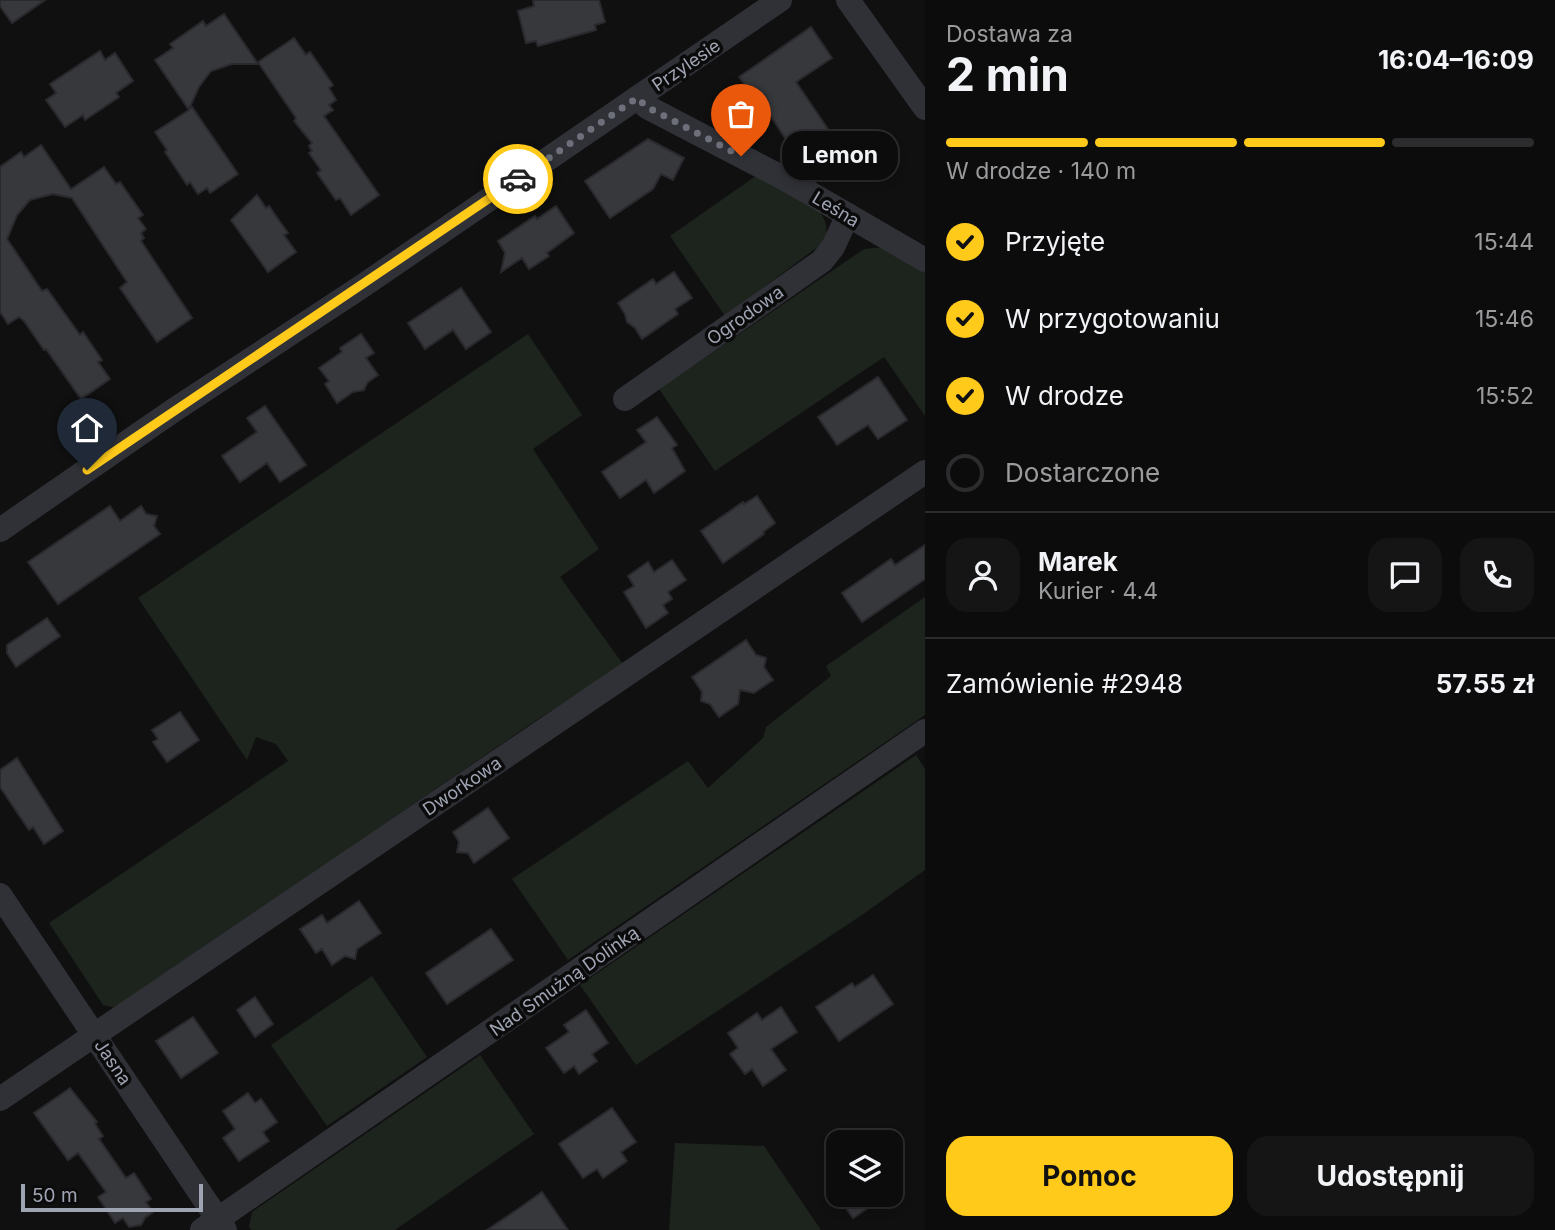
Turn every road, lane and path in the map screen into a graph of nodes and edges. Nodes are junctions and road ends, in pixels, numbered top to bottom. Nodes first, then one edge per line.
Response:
1 (780, 0) edge
2 (848, 0) edge
3 (637, 98) junction
4 (925, 108) edge
5 (848, 215) junction
6 (925, 260) edge
7 (625, 399) dead end
8 (925, 472) edge
9 (0, 530) edge
10 (925, 731) edge
11 (0, 895) edge
12 (95, 1034) junction
13 (0, 1099) edge
14 (215, 1227) edge

1 - 3 street, Przylesie
2 - 4 street
3 - 5 street, Leśna
3 - 9 street, Przylesie
5 - 6 street, Leśna
5 - 7 street, Ogrodowa
8 - 12 street, Dworkowa
10 - 14 street, Nad Smużną Dolinką
11 - 12 street, Jasna
12 - 13 street, Dworkowa
12 - 14 street, Jasna

